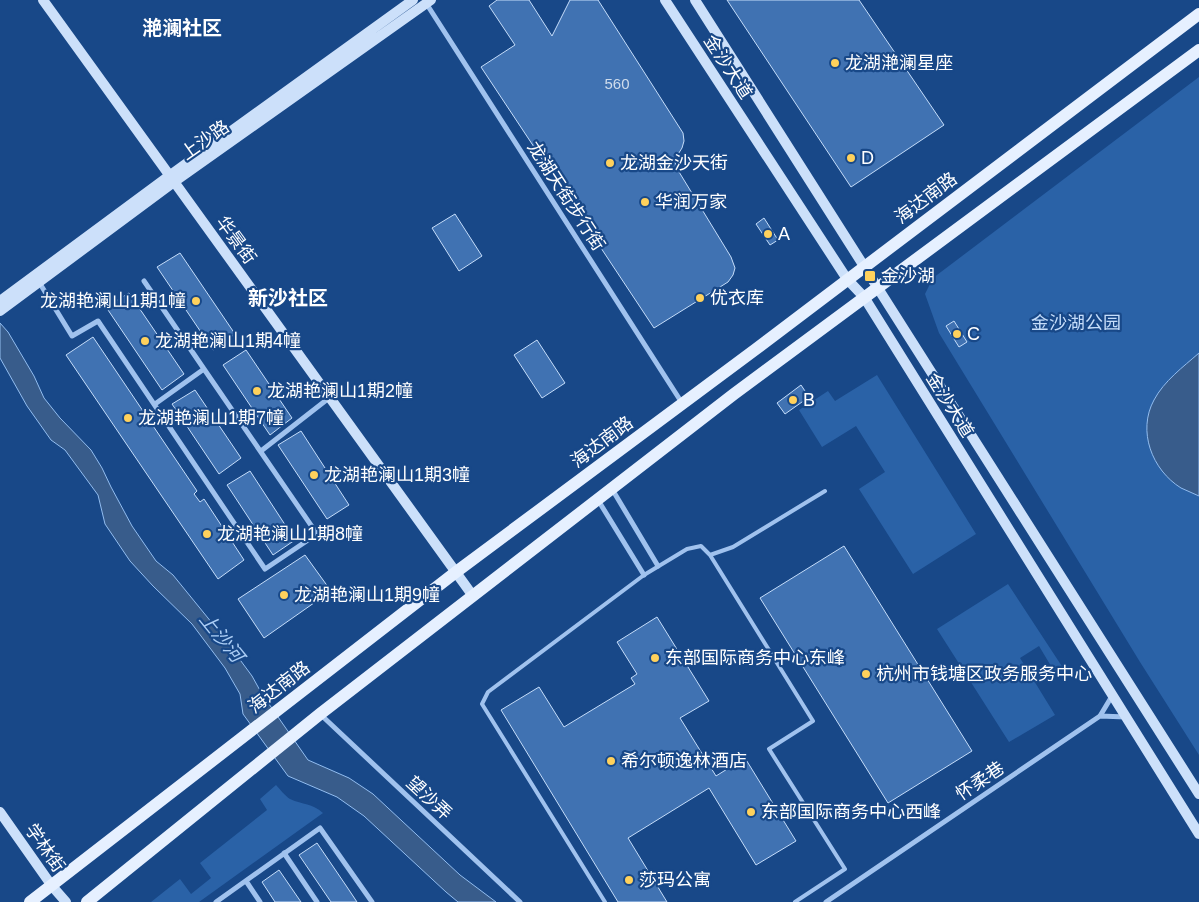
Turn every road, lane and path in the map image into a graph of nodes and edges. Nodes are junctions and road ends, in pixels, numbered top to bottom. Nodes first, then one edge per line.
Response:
1 (42, 0) edge
2 (414, 0) edge
3 (665, 0) edge
4 (695, 0) edge
5 (428, 2) edge
6 (1199, 14) edge
7 (1199, 50) edge
8 (171, 179) junction
9 (864, 266) junction
10 (847, 279) junction
11 (144, 281) dead end
12 (39, 282) junction
13 (877, 287) junction
14 (864, 297) junction
15 (0, 301) edge
16 (0, 311) edge
17 (204, 369) junction
18 (329, 398) junction
19 (155, 404) junction
20 (682, 404) junction
21 (261, 451) junction
22 (611, 489) junction
23 (825, 491) dead end
24 (598, 500) junction
25 (710, 555) junction
26 (658, 566) junction
27 (456, 572) junction
28 (644, 575) junction
29 (473, 596) junction
30 (1113, 696) junction
31 (320, 714) junction
32 (1100, 716) junction
33 (1126, 717) junction
34 (1199, 794) edge
35 (0, 812) edge
36 (1199, 834) edge
37 (284, 854) junction
38 (246, 881) junction
39 (52, 886) junction
40 (30, 902) edge
41 (66, 902) edge
42 (87, 902) edge
43 (216, 902) edge
44 (260, 902) edge
45 (318, 902) edge
46 (372, 902) edge
47 (520, 902) edge
48 (605, 902) edge
49 (794, 902) edge
50 (826, 902) edge

1 - 8 main road, 华景街
2 - 8 main road, 上沙路
3 - 10 main road, 金沙大道
4 - 9 main road, 金沙大道
5 - 8 main road, 上沙路
5 - 20 street, 龙湖天街步行街
6 - 9 main road, 海达南路
7 - 13 main road
8 - 12 main road, 上沙路
8 - 15 main road, 上沙路
8 - 18 main road, 华景街
9 - 10 main road, 海达南路
9 - 13 main road, 金沙大道
10 - 14 main road, 金沙大道
10 - 20 main road, 海达南路
11 - 17 street
12 - 16 main road, 上沙路
12 - 19 street
13 - 14 main road
13 - 34 main road, 金沙大道
14 - 22 main road
14 - 30 main road, 金沙大道
17 - 19 street
17 - 21 street
18 - 21 street
18 - 27 main road, 华景街
19 - 21 street
20 - 27 main road, 海达南路
22 - 24 main road
22 - 26 street
23 - 25 lane
24 - 28 street
24 - 29 main road
25 - 26 lane
25 - 49 lane
26 - 28 lane
27 - 29 main road, 华景街
27 - 39 main road, 海达南路
28 - 48 lane
29 - 31 main road
30 - 32 street, 怀柔巷
30 - 33 main road, 金沙大道
31 - 42 main road
31 - 47 street, 望沙弄
32 - 33 street
32 - 50 street, 怀柔巷
33 - 36 main road, 金沙大道
35 - 39 main road, 学林街
37 - 38 street
37 - 45 street
37 - 46 street
38 - 43 street
38 - 44 street
39 - 40 main road, 海达南路
39 - 41 main road, 学林街

